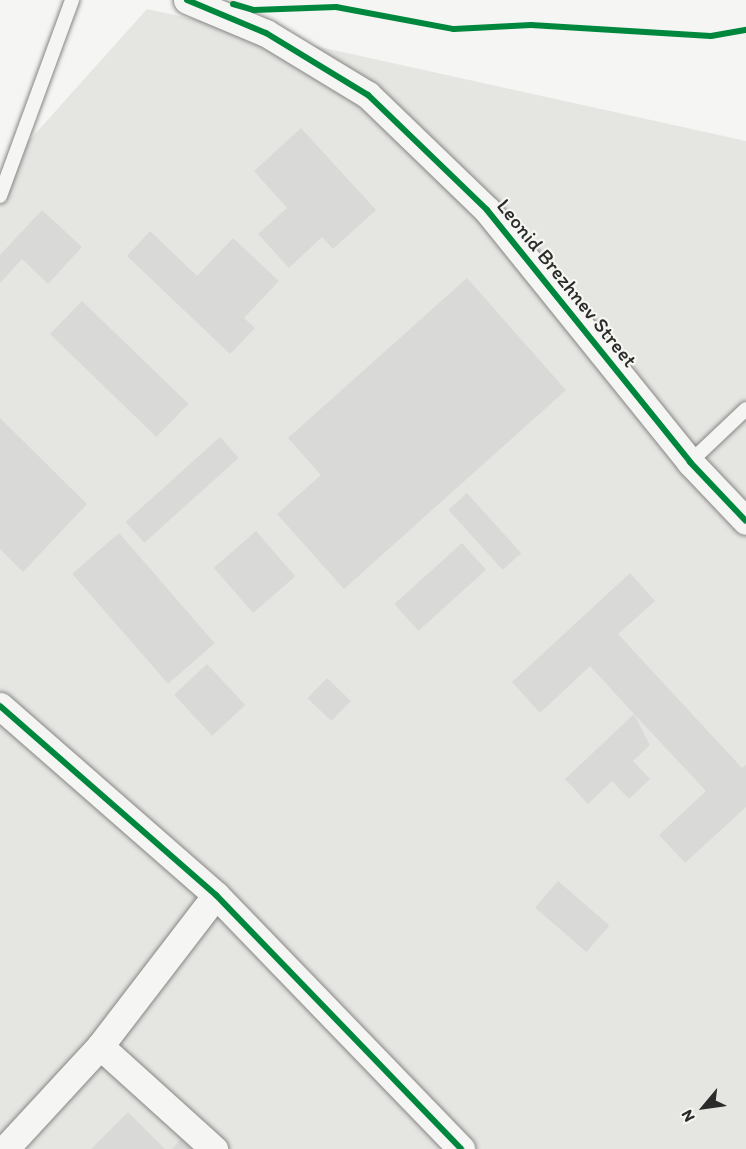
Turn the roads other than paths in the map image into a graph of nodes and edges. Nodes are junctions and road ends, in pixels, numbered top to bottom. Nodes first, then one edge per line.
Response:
1 (72, 0) edge
2 (187, 0) edge
3 (0, 196) edge
4 (746, 409) edge
5 (690, 462) junction
6 (746, 521) edge
7 (0, 706) edge
8 (216, 895) junction
9 (100, 1046) junction
10 (6, 1149) edge
11 (214, 1149) edge
12 (461, 1149) edge

1 - 3 lane
2 - 5 street, Leonid Brezhnev Street
4 - 5 lane
5 - 6 street, Leonid Brezhnev Street
7 - 8 street
8 - 9 street
8 - 12 street
9 - 10 street
9 - 11 street

